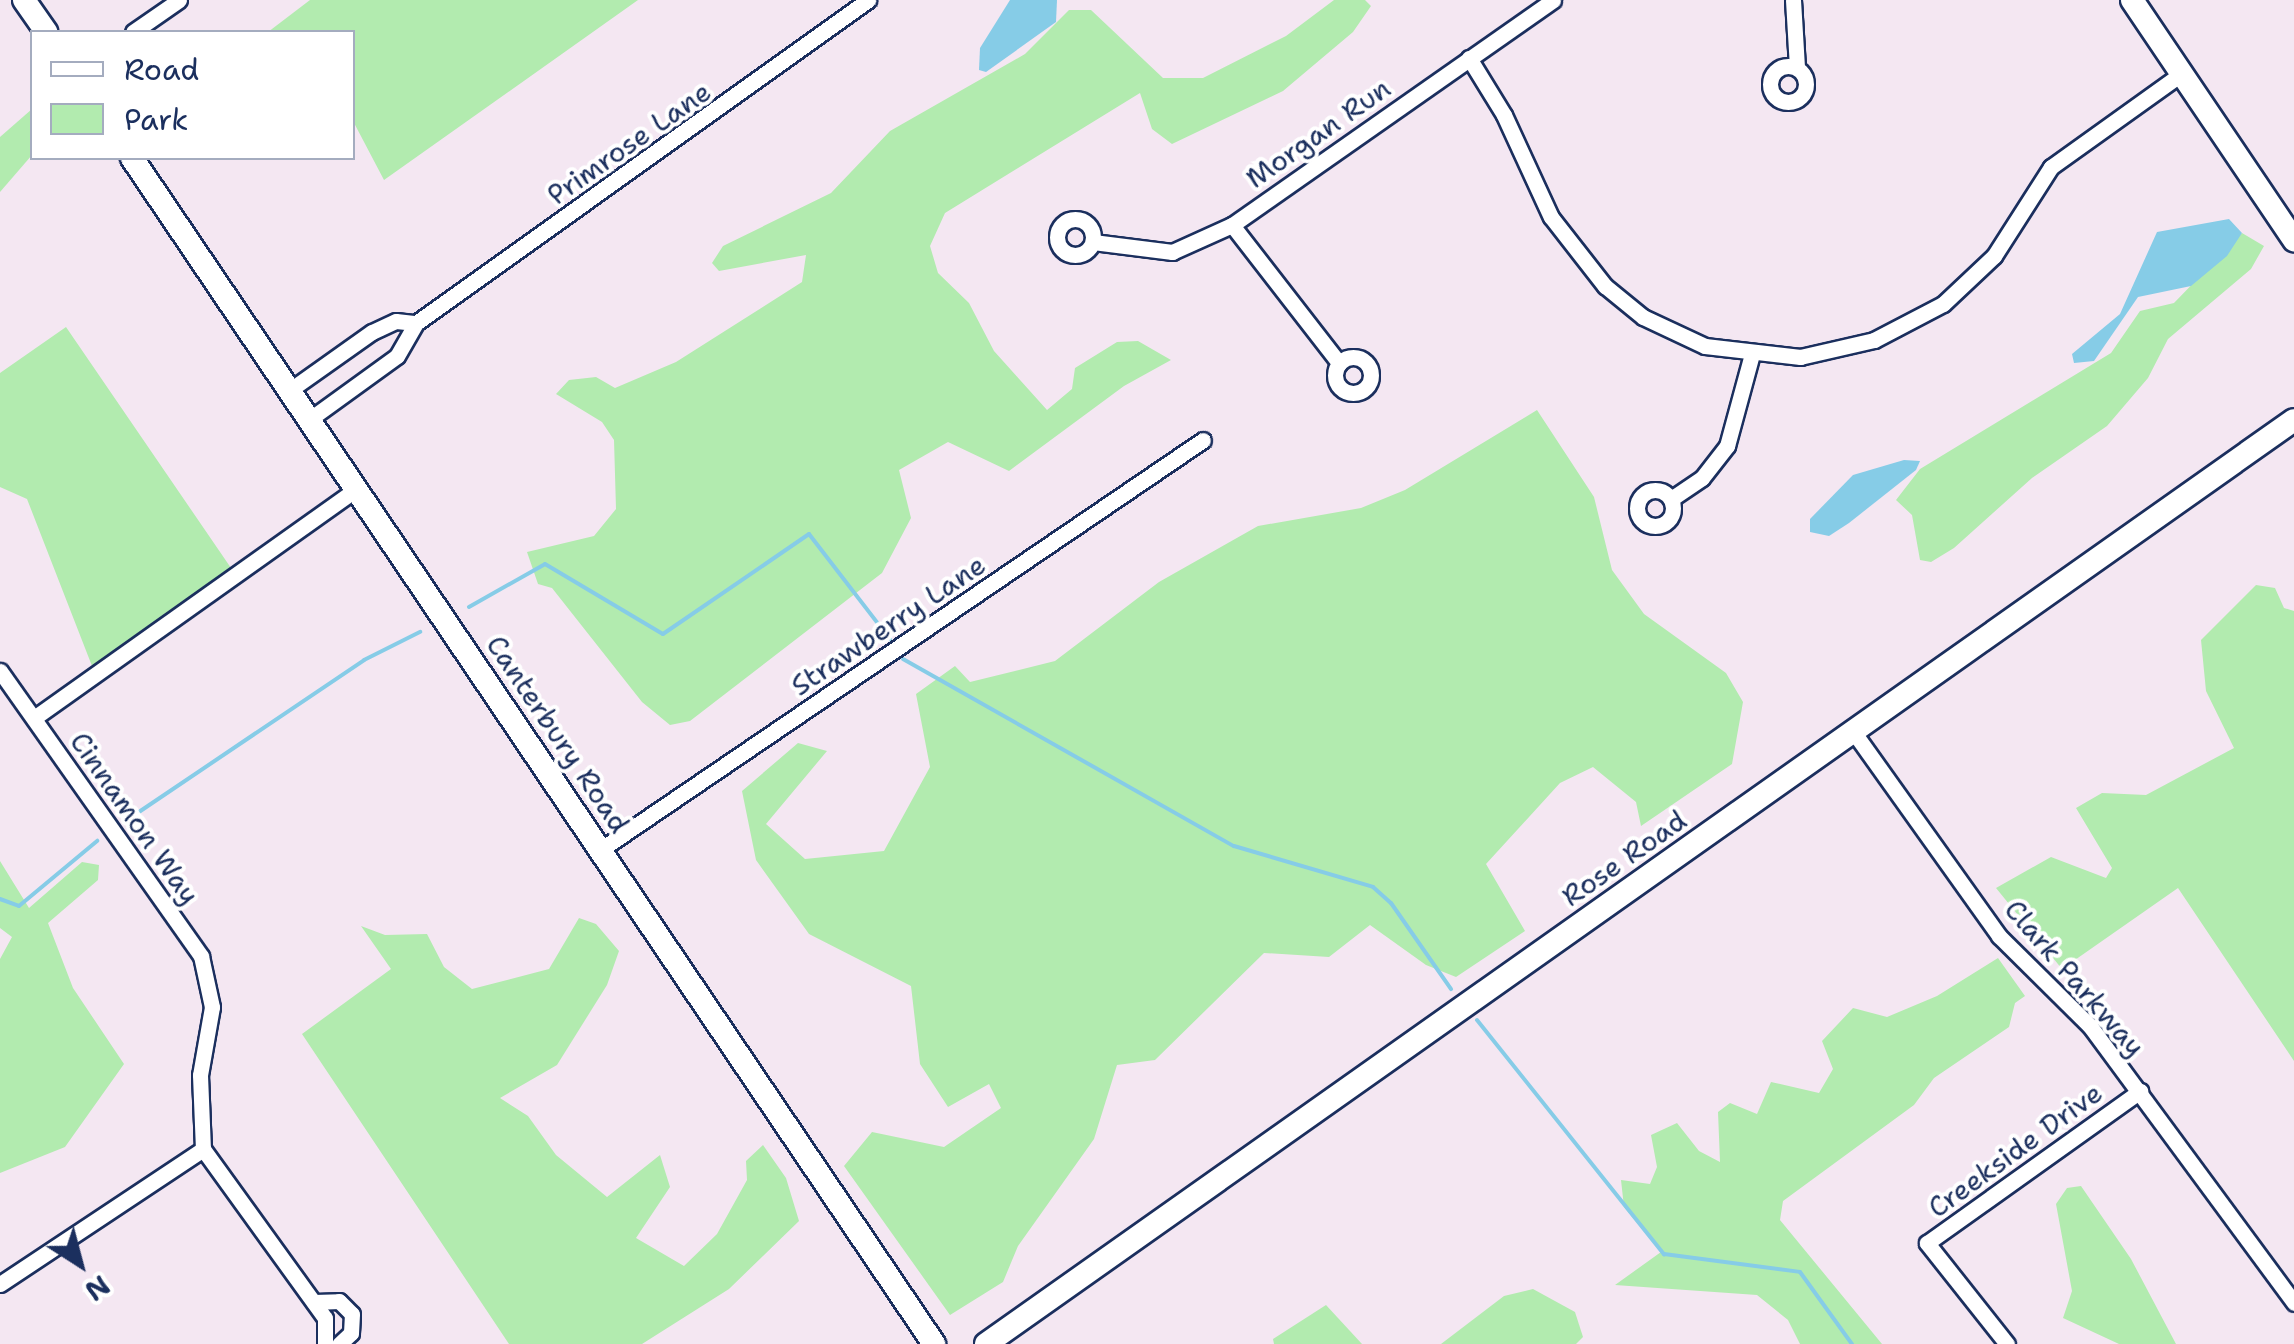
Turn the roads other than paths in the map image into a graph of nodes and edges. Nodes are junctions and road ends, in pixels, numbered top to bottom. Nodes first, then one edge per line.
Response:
1 (24, 0) edge
2 (179, 0) edge
3 (868, 0) edge
4 (1553, 0) edge
5 (1793, 0) edge
6 (2132, 0) edge
7 (45, 30) edge
8 (137, 30) edge
9 (1470, 58) junction
10 (1797, 68) dead end
11 (2180, 74) junction
12 (133, 160) edge
13 (1232, 225) junction
14 (2294, 240) edge
15 (1094, 242) dead end
16 (416, 323) junction
17 (1752, 354) junction
18 (1340, 363) dead end
19 (290, 390) junction
20 (310, 419) junction
21 (2294, 420) edge
22 (1203, 440) dead end
23 (356, 489) junction
24 (1671, 499) dead end
25 (0, 671) edge
26 (34, 718) junction
27 (1855, 734) junction
28 (600, 850) junction
29 (2140, 1092) junction
30 (203, 1149) junction
31 (0, 1284) edge
32 (314, 1302) junction
33 (2294, 1303) edge
34 (325, 1344) edge
35 (339, 1344) edge
36 (934, 1344) edge
37 (986, 1344) edge
38 (2007, 1344) edge

1 - 7 street
2 - 8 street
3 - 16 street, Primrose Lane
4 - 9 street, Morgan Run
5 - 10 street
6 - 11 street
9 - 13 street, Morgan Run
9 - 17 street
11 - 14 street
11 - 17 street
12 - 19 street, Canterbury Road
13 - 15 street, Morgan Run
13 - 18 street
16 - 19 street, Primrose Lane
16 - 20 street, Primrose Lane
17 - 24 street
19 - 20 street, Canterbury Road
20 - 23 street, Canterbury Road
21 - 27 street, Rose Road
22 - 28 street, Strawberry Lane
23 - 26 street, Cinnamon Way
23 - 28 street, Canterbury Road
25 - 26 street
26 - 30 street, Cinnamon Way
27 - 29 street, Clark Parkway
27 - 37 street, Rose Road
28 - 36 street, Canterbury Road
29 - 33 street, Clark Parkway
29 - 38 street, Creekside Drive
30 - 31 street
30 - 32 street
32 - 34 street
32 - 35 street

